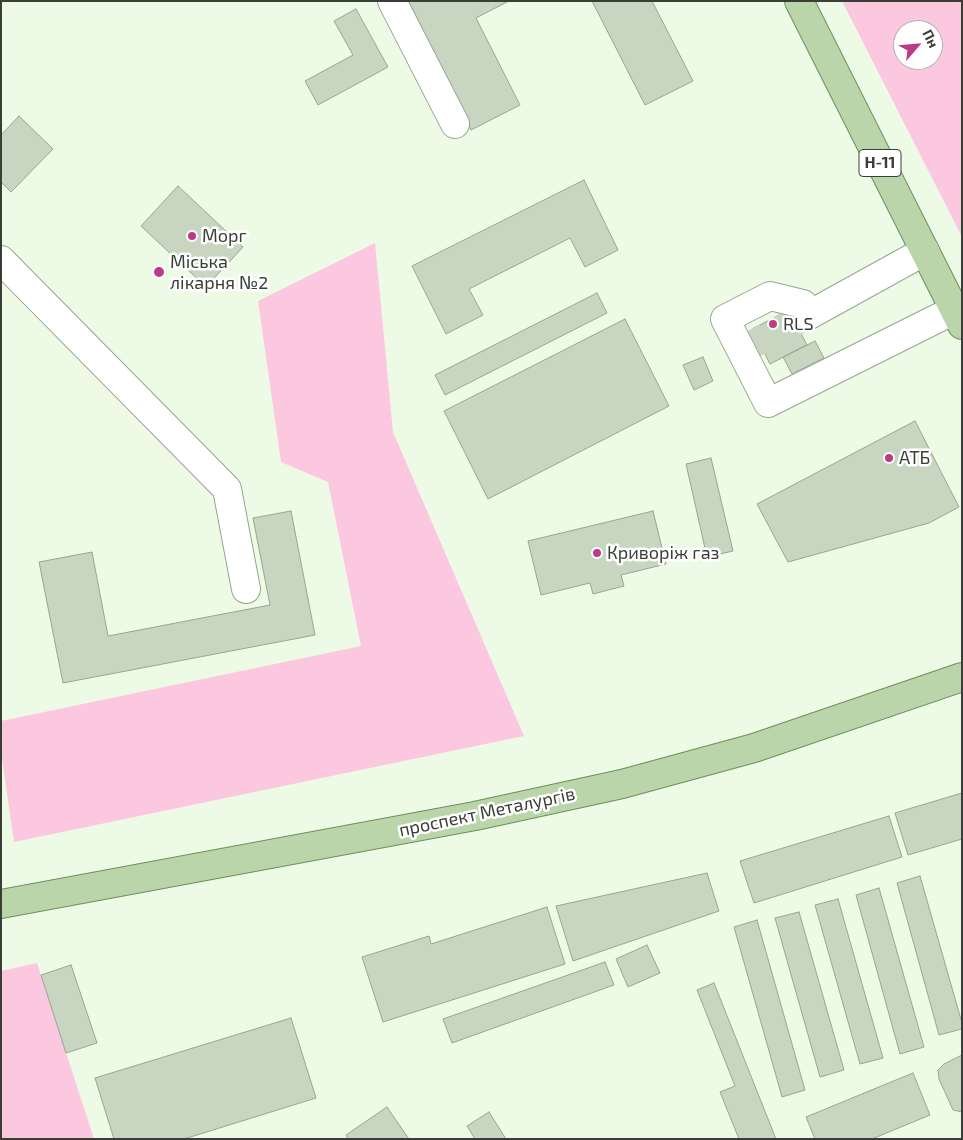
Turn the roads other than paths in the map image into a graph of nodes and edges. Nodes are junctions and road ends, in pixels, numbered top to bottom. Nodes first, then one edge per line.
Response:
1 (392, 1) edge
2 (799, 1) edge
3 (454, 124) dead end
4 (925, 251) junction
5 (1, 260) edge
6 (958, 317) edge
7 (246, 589) dead end
8 (962, 677) edge
9 (1, 904) edge

1 - 3 lane
2 - 4 main road, Н-11
4 - 6 main road, Н-11
4 - 6 lane
5 - 7 lane
8 - 9 main road, проспект Металургів

